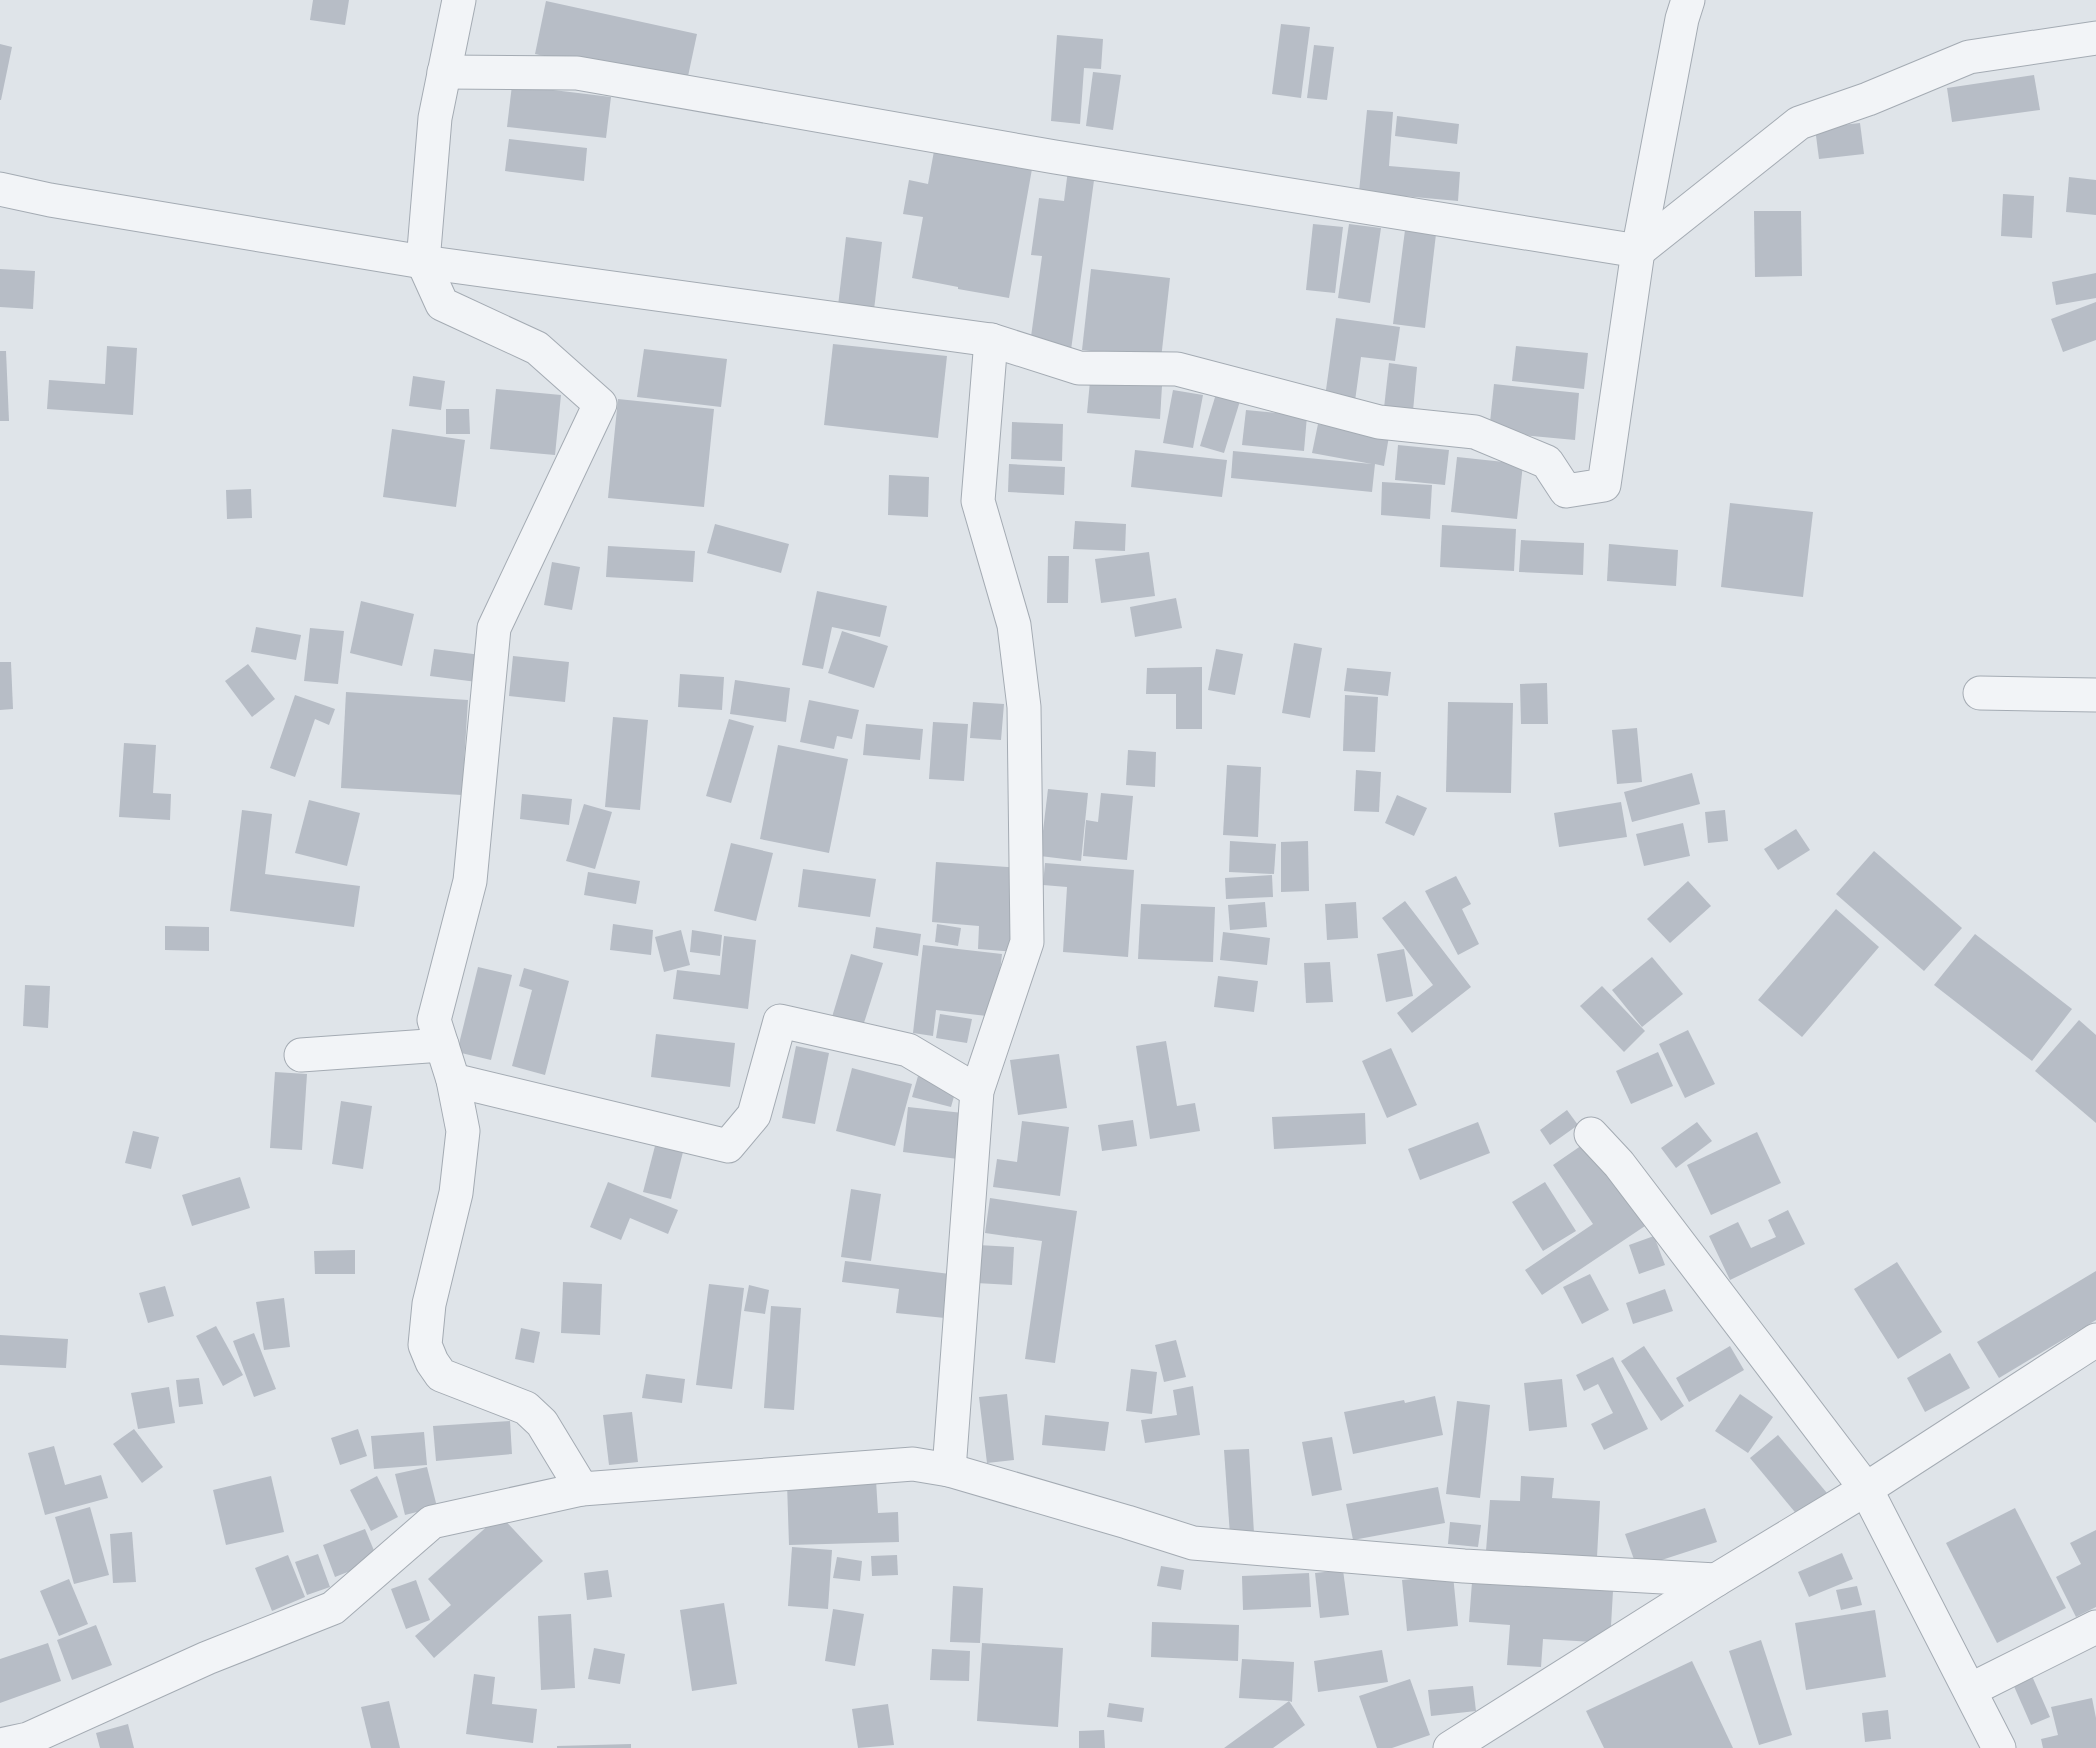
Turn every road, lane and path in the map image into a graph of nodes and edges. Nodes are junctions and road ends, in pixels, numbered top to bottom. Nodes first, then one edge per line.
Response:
1 (459, 0) edge
2 (1688, 0) edge
3 (2096, 38) edge
4 (444, 72) junction
5 (0, 189) edge
6 (1638, 251) junction
7 (423, 262) junction
8 (991, 339) junction
9 (1980, 693) dead end
10 (2096, 695) edge
11 (442, 1045) junction
12 (301, 1055) dead end
13 (453, 1080) junction
14 (977, 1091) junction
15 (1591, 1134) dead end
16 (2096, 1340) edge
17 (949, 1470) junction
18 (582, 1489) junction
19 (1866, 1489) junction
20 (1716, 1580) junction
21 (2096, 1627) edge
22 (1970, 1690) junction
23 (0, 1745) edge
24 (1450, 1748) edge
25 (1999, 1748) edge

1 - 4 street
2 - 6 street
3 - 6 street
4 - 6 street
4 - 7 street
5 - 7 street
6 - 8 street
7 - 8 street
7 - 11 street
8 - 14 street
9 - 10 street
11 - 12 street
11 - 13 street
13 - 14 street
13 - 18 street
14 - 17 street
15 - 19 street
16 - 19 street
17 - 18 street
17 - 20 street
18 - 23 street
19 - 20 street
19 - 22 street
20 - 24 street
21 - 22 street
22 - 25 street

